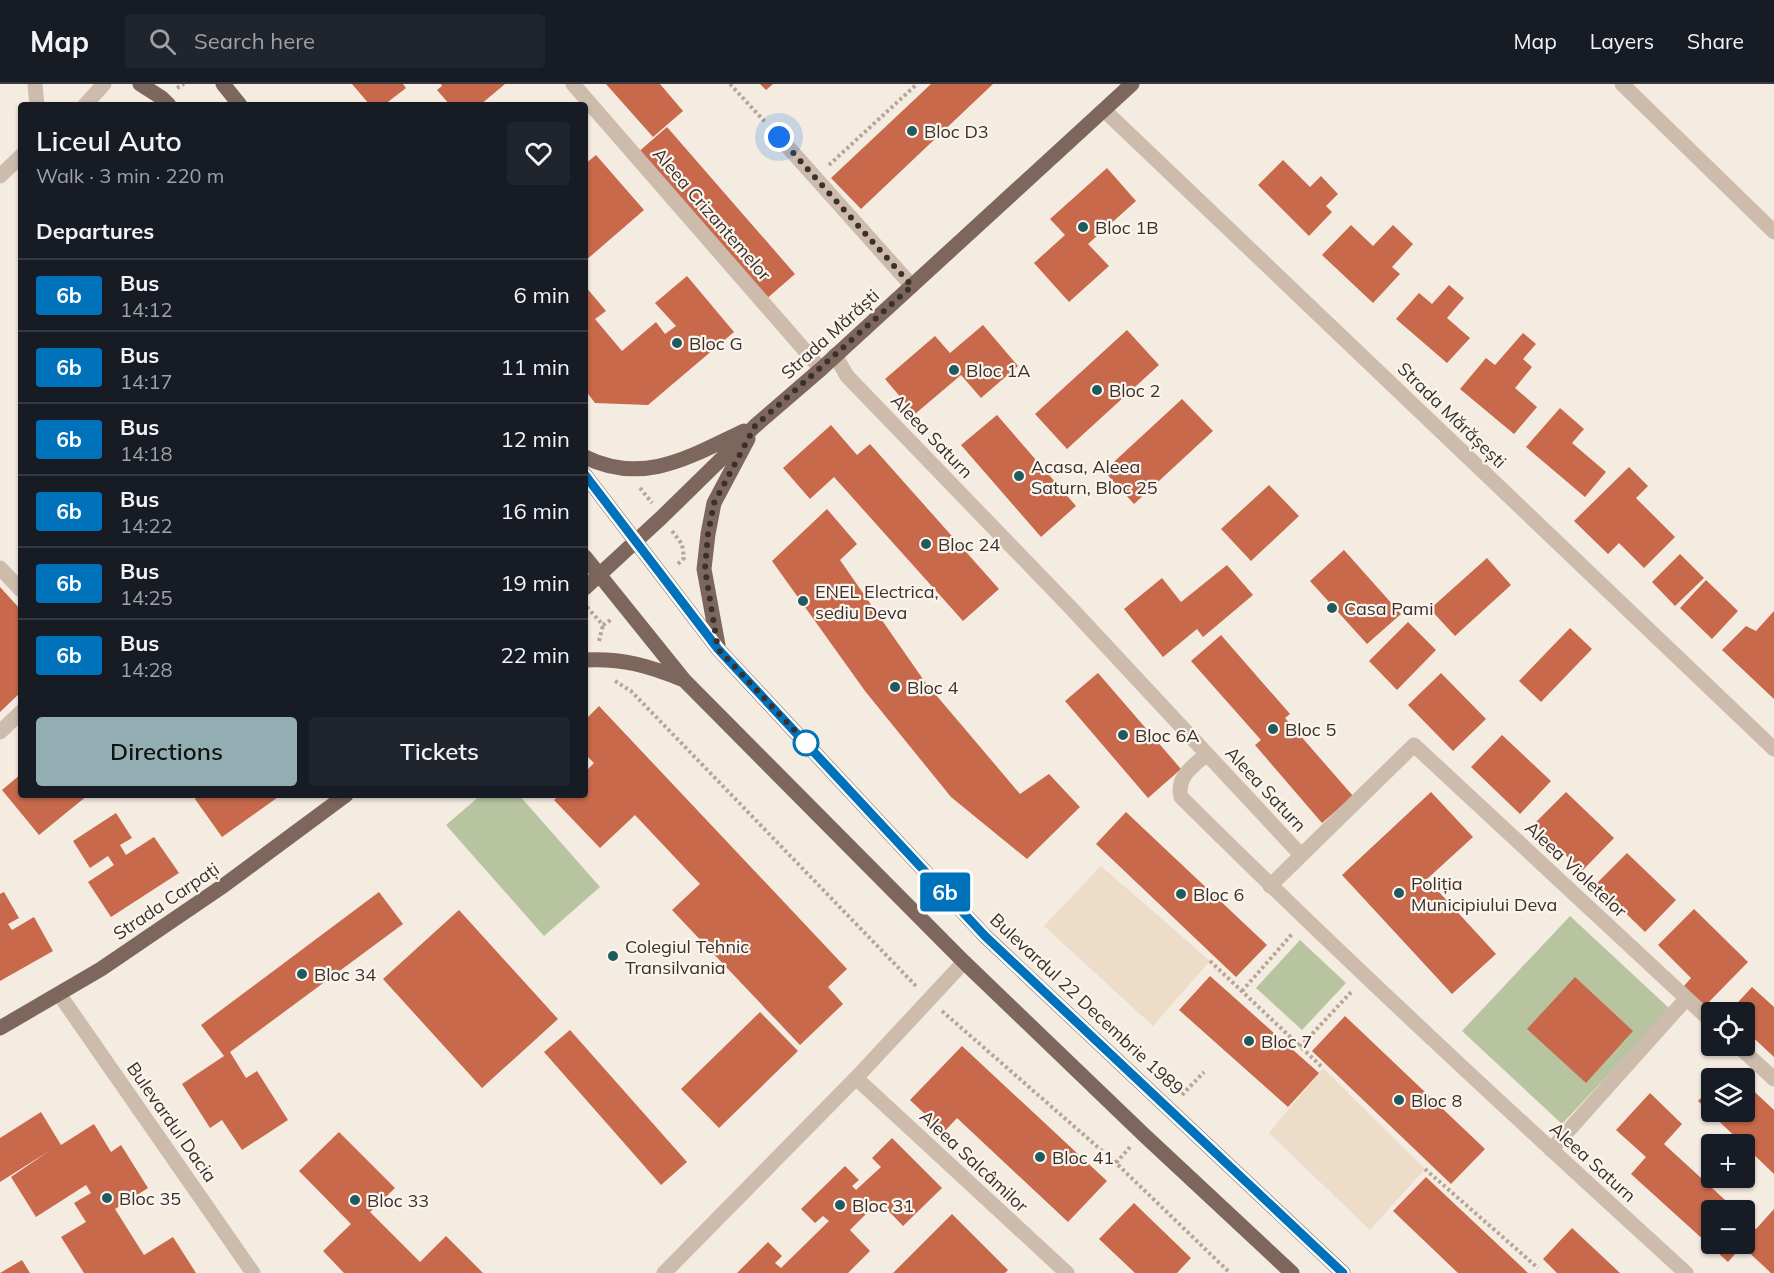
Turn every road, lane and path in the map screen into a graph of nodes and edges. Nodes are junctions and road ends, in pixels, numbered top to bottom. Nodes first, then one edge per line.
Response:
1 (35, 84) edge
2 (104, 84) edge
3 (140, 84) edge
4 (223, 84) edge
5 (573, 84) edge
6 (730, 84) edge
7 (917, 84) edge
8 (1132, 84) edge
9 (1622, 84) edge
10 (36, 102) edge
11 (88, 102) edge
12 (166, 102) edge
13 (238, 102) edge
14 (1104, 110) junction
15 (779, 137) joint
16 (18, 159) edge
17 (0, 176) edge
18 (814, 178) junction
19 (1774, 232) edge
20 (912, 286) junction
21 (835, 355) junction
22 (821, 369) junction
23 (755, 426) junction
24 (588, 458) edge
25 (588, 479) edge
26 (636, 541) junction
27 (588, 560) edge
28 (0, 568) edge
29 (599, 575) junction
30 (588, 585) edge
31 (18, 587) edge
32 (718, 649) junction
33 (588, 660) edge
34 (611, 679) dead end
35 (684, 680) junction
36 (18, 715) edge
37 (0, 732) edge
38 (1774, 749) edge
39 (1207, 754) junction
40 (342, 798) edge
41 (1301, 855) junction
42 (1270, 886) junction
43 (1305, 919) junction
44 (1210, 961) dead end
45 (964, 962) junction
46 (1366, 976) junction
47 (1242, 991) junction
48 (59, 994) junction
49 (1686, 999) junction
50 (929, 1000) junction
51 (1701, 1012) edge
52 (0, 1028) edge
53 (1300, 1047) junction
54 (1749, 1056) edge
55 (1323, 1068) dead end
56 (1204, 1072) dead end
57 (856, 1078) junction
58 (1774, 1079) edge
59 (1168, 1108) junction
60 (1128, 1149) dead end
61 (1551, 1150) junction
62 (1116, 1163) junction
63 (1425, 1169) dead end
64 (1538, 1268) dead end
65 (253, 1273) edge
66 (664, 1273) edge
67 (1067, 1273) edge
68 (1230, 1273) edge
69 (1292, 1273) edge
70 (1343, 1273) edge
71 (1686, 1273) edge

1 - 10 street
2 - 11 street
3 - 12 main road
4 - 13 main road
5 - 22 street, Aleea Crizantemelor
6 - 15 path
7 - 18 path
8 - 14 main road, Strada Mărăști
9 - 19 street
14 - 20 main road, Strada Mărăști
14 - 38 street, Strada Mărășești
15 - 18 street
16 - 17 street
18 - 20 street
20 - 21 main road, Strada Mărăști
21 - 22 main road, Strada Mărăști
21 - 39 street, Aleea Saturn
22 - 23 main road, Strada Mărăști
23 - 24 main road
23 - 26 main road, Strada Mărăști
23 - 32 main road
25 - 26 main road, Bulevardul 22 Decembrie 1989
26 - 29 main road
26 - 32 main road, Bulevardul 22 Decembrie 1989
27 - 29 main road
28 - 31 street
29 - 30 main road
29 - 35 main road
32 - 59 main road, Bulevardul 22 Decembrie 1989
33 - 35 main road
34 - 50 path
35 - 45 main road
36 - 37 street
39 - 41 street, Aleea Saturn
39 - 42 street
40 - 48 main road, Strada Carpați
41 - 42 street, Aleea Saturn
41 - 49 street, Aleea Violetelor
42 - 43 street, Aleea Saturn
43 - 46 street, Aleea Saturn
43 - 47 path
44 - 47 path
45 - 50 street
45 - 69 main road
46 - 53 path
46 - 61 street, Aleea Saturn
47 - 53 path
48 - 52 main road, Strada Carpați
48 - 65 street, Bulevardul Dacia
49 - 51 street, Aleea Violetelor
49 - 61 street
50 - 57 street
50 - 62 path
53 - 55 path
54 - 58 street
56 - 59 path
57 - 66 street
57 - 67 street, Aleea Salcâmilor
59 - 70 main road, Bulevardul 22 Decembrie 1989
60 - 62 path
61 - 71 street, Aleea Saturn
62 - 68 path
63 - 64 path

